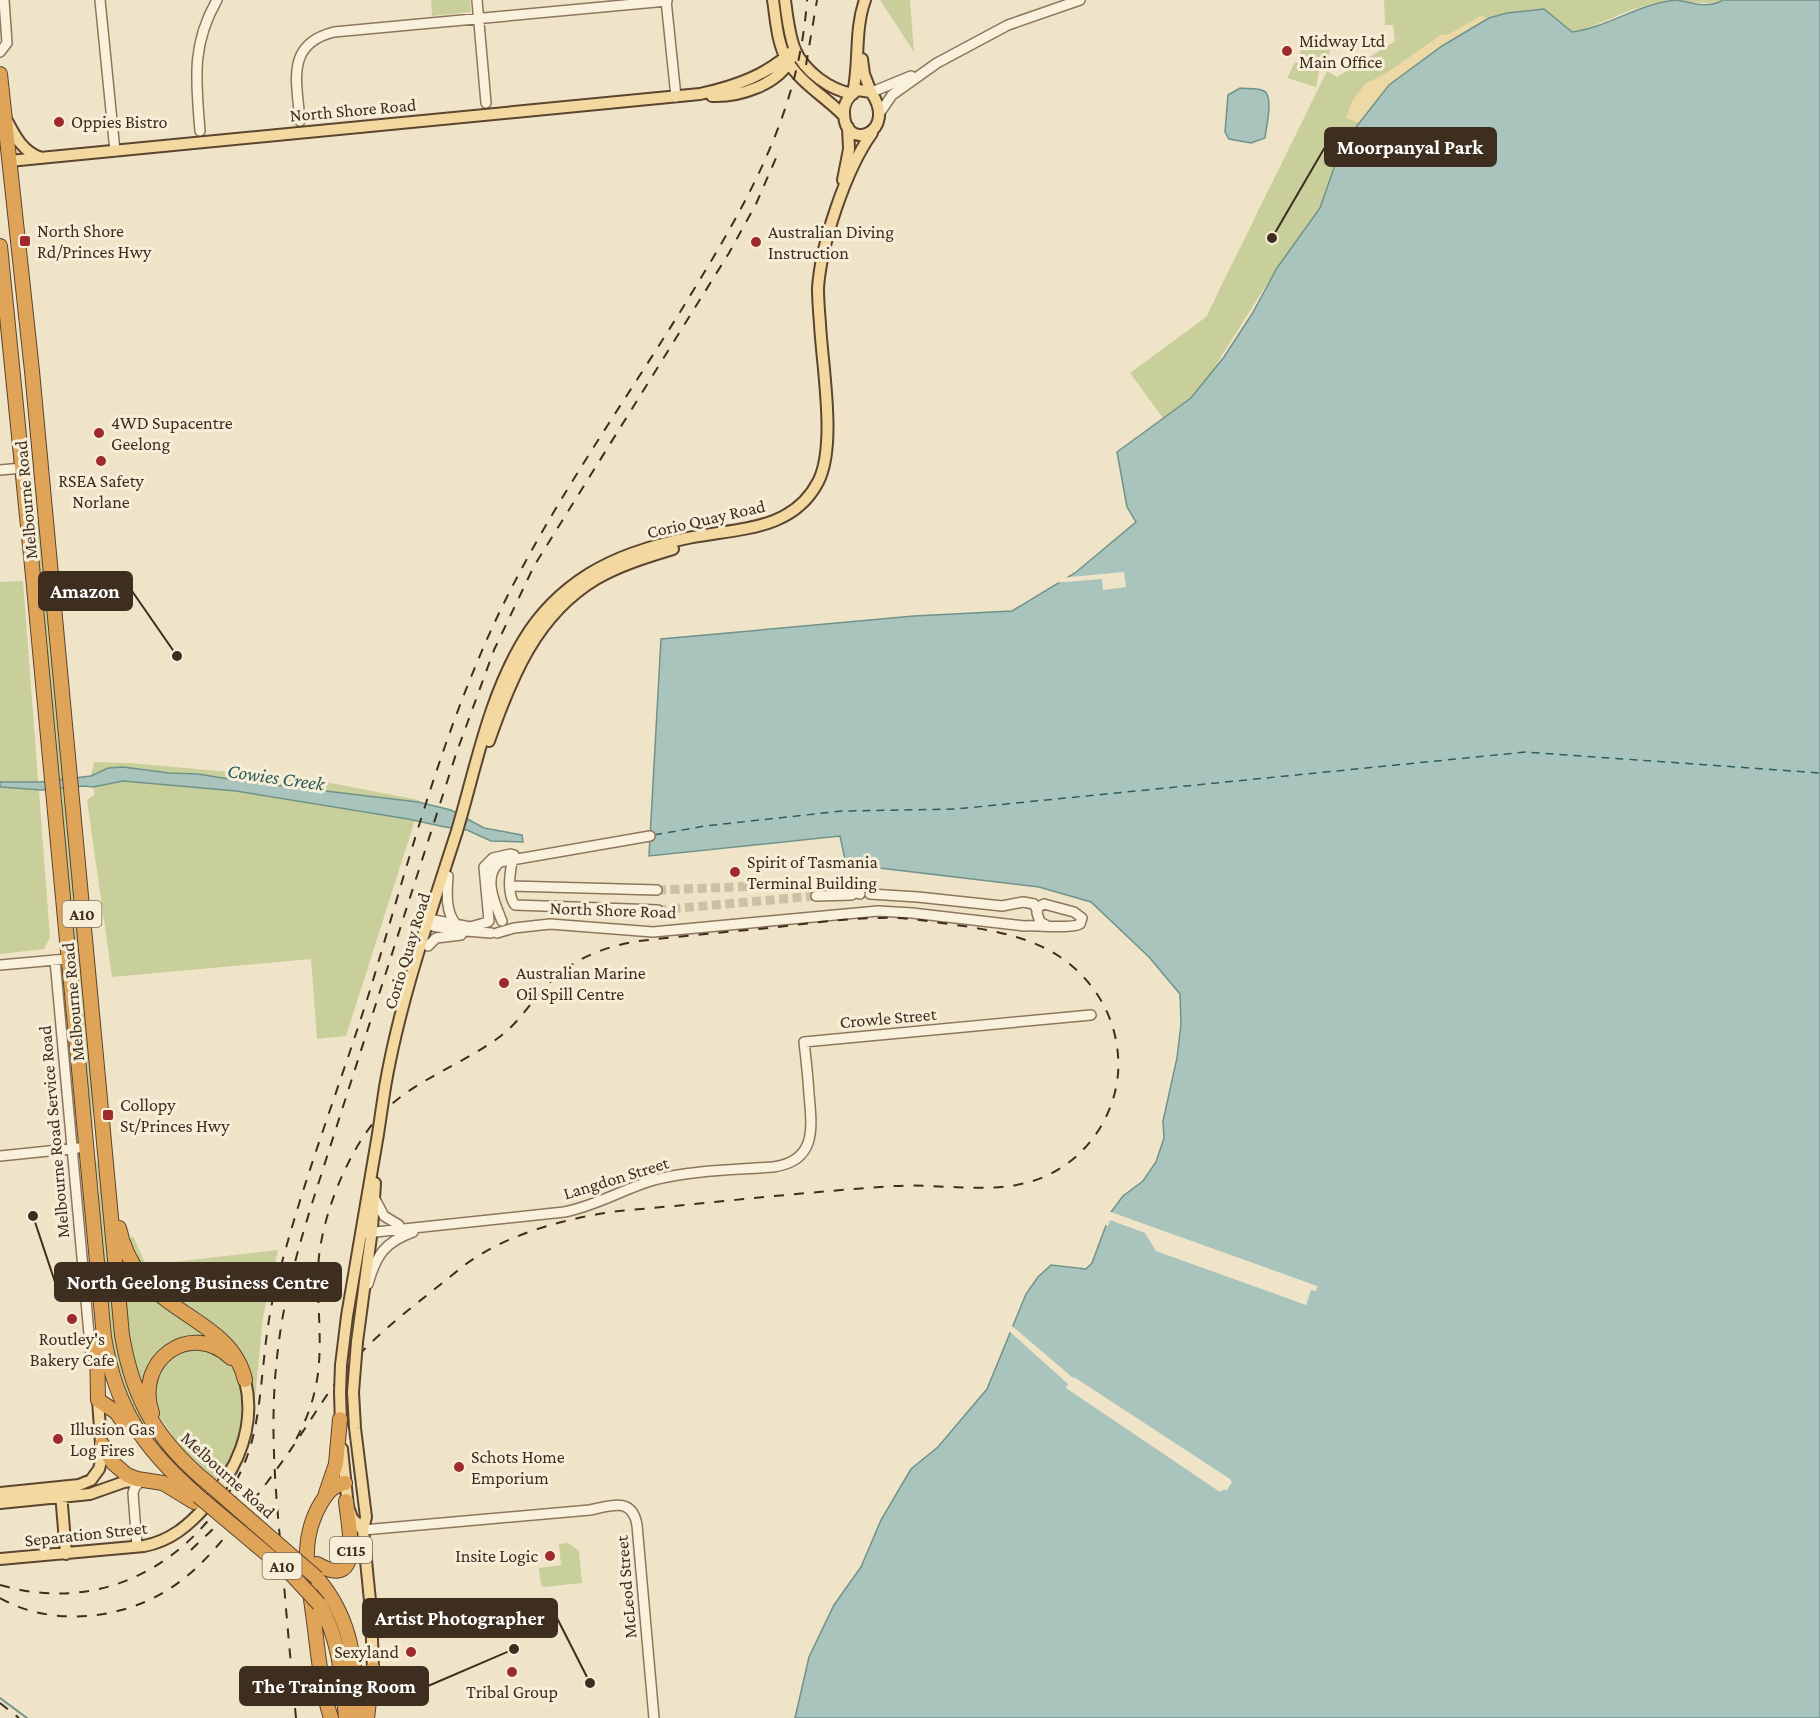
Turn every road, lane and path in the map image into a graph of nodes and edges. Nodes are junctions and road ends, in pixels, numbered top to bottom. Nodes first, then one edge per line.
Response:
1 (4, 0) edge
2 (100, 0) edge
3 (217, 0) edge
4 (477, 0) edge
5 (666, 0) edge
6 (774, 0) edge
7 (785, 0) edge
8 (865, 0) edge
9 (872, 0) edge
10 (1080, 0) edge
11 (1066, 2) edge
12 (576, 4) edge
13 (479, 18) junction
14 (795, 49) junction
15 (0, 52) edge
16 (787, 61) junction
17 (922, 72) junction
18 (0, 74) edge
19 (871, 92) junction
20 (853, 93) junction
21 (675, 97) junction
22 (486, 103) dead end
23 (879, 114) junction
24 (4, 115) junction
25 (300, 121) dead end
26 (846, 122) junction
27 (200, 131) dead end
28 (872, 133) junction
29 (115, 151) junction
30 (41, 158) junction
31 (5, 162) edge
32 (840, 201) junction
33 (0, 246) edge
34 (4, 323) edge
35 (22, 468) junction
36 (0, 470) edge
37 (45, 505) junction
38 (33, 576) junction
39 (650, 836) dead end
40 (455, 837) junction
41 (514, 857) junction
42 (448, 876) junction
43 (813, 884) tunnel mouth
44 (511, 886) junction
45 (657, 890) tunnel mouth
46 (865, 894) junction
47 (816, 896) tunnel mouth
48 (658, 910) tunnel mouth
49 (1037, 910) junction
50 (503, 921) junction
51 (431, 922) junction
52 (488, 922) junction
53 (456, 924) junction
54 (534, 925) junction
55 (1014, 925) junction
56 (1046, 925) junction
57 (494, 933) junction
58 (478, 934) junction
59 (428, 946) junction
60 (61, 959) junction
61 (0, 965) edge
62 (1090, 1015) dead end
63 (388, 1070) junction
64 (378, 1134) junction
65 (104, 1145) junction
66 (80, 1148) junction
67 (0, 1156) edge
68 (800, 1156) joint
69 (107, 1180) junction
70 (375, 1199) junction
71 (399, 1225) junction
72 (428, 1225) junction
73 (367, 1230) junction
74 (99, 1294) junction
75 (360, 1317) junction
76 (245, 1380) junction
77 (98, 1400) junction
78 (340, 1419) junction
79 (102, 1444) junction
80 (168, 1446) junction
81 (141, 1480) junction
82 (362, 1481) junction
83 (345, 1483) junction
84 (186, 1485) junction
85 (0, 1492) edge
86 (61, 1492) junction
87 (324, 1498) junction
88 (196, 1499) junction
89 (346, 1501) junction
90 (0, 1503) edge
91 (263, 1530) joint
92 (363, 1530) junction
93 (136, 1546) junction
94 (66, 1554) junction
95 (0, 1559) edge
96 (317, 1571) junction
97 (374, 1669) joint
98 (331, 1718) edge
99 (346, 1718) edge
100 (359, 1718) edge
101 (367, 1718) edge
102 (654, 1718) edge

1 - 15 street
2 - 29 street
3 - 27 street
4 - 13 street
5 - 12 street
5 - 21 street
6 - 16 main road
7 - 14 main road
8 - 20 main road, C115
9 - 19 main road
10 - 11 street
11 - 17 street
12 - 13 street
13 - 22 street
13 - 25 street
14 - 16 main road, North Shore Road
14 - 20 main road
16 - 21 main road, North Shore Road
16 - 26 main road
17 - 19 street
17 - 23 street
18 - 24 highway, A10
19 - 20 main road
19 - 23 main road
20 - 26 main road, C115
21 - 29 main road, North Shore Road
23 - 28 main road, C115
24 - 30 main road
24 - 31 highway, A10
26 - 28 main road
26 - 32 main road, Corio Quay Road / C115
28 - 32 main road, Corio Quay Road / C115
29 - 30 main road, North Shore Road
30 - 31 main road, North Shore Road
31 - 37 highway, Melbourne Road / A10
32 - 40 main road, Corio Quay Road / C115
33 - 34 highway, Melbourne Road / A10
34 - 35 highway, Melbourne Road / A10
35 - 36 street
35 - 38 highway, Melbourne Road / A10
37 - 38 highway
37 - 65 highway, Melbourne Road / A10
38 - 60 highway, Melbourne Road / A10
39 - 41 street
40 - 42 main road, Corio Quay Road / C115
40 - 51 main road, Corio Quay Road / C115
41 - 44 street
41 - 50 street
41 - 52 street
42 - 51 main road, Corio Quay Road / C115
42 - 53 street
43 - 46 street
44 - 45 street
44 - 48 street
46 - 47 street
46 - 49 street
49 - 55 street
49 - 56 street
49 - 56 street, North Shore Road
50 - 52 street, North Shore Road
50 - 54 street, North Shore Road
50 - 57 street
51 - 53 street, North Shore Road
51 - 58 street, North Shore Road
51 - 59 main road, Corio Quay Road / C115
51 - 63 main road, Corio Quay Road / C115
52 - 53 street, North Shore Road
52 - 57 street
54 - 55 street, North Shore Road
54 - 57 street, North Shore Road
55 - 56 street, North Shore Road
57 - 58 street, North Shore Road
58 - 59 street, North Shore Road
59 - 63 main road, Corio Quay Road / C115
60 - 61 street
60 - 66 highway, Melbourne Road / A10
62 - 68 street, Crowle Street
63 - 64 main road, Corio Quay Road / C115, bridge
64 - 70 main road, Corio Quay Road / C115
64 - 73 main road, Corio Quay Road / C115
65 - 66 highway
65 - 69 highway, Melbourne Road / A10
66 - 67 street
66 - 74 highway, Melbourne Road / A10
66 - 77 street, Melbourne Road Service Road
68 - 72 street, Langdon Street
69 - 76 highway
69 - 80 highway, Melbourne Road / A10
70 - 71 street
70 - 73 main road, Corio Quay Road / C115
71 - 72 street, Langdon Street
71 - 73 street, Langdon Street
72 - 73 street, Langdon Street
72 - 75 street
73 - 75 main road, Corio Quay Road / C115
73 - 78 main road, Corio Quay Road / C115, bridge
74 - 77 highway
74 - 84 highway, Melbourne Road / A10
75 - 82 main road, Corio Quay Road / C115, bridge
76 - 80 highway
76 - 93 main road, Separation Street
77 - 79 main road, Melbourne Road Service Road
77 - 84 highway
78 - 83 main road, Corio Quay Road / C115
78 - 87 highway, C115
79 - 81 highway
79 - 86 main road, Melbourne Road Service Road
80 - 91 highway, Melbourne Road / A10, bridge
81 - 86 main road
81 - 88 highway
81 - 93 street
82 - 83 main road
82 - 92 main road, Corio Quay Road / C115
83 - 87 highway
83 - 89 main road, Corio Quay Road / C115
84 - 88 highway, Melbourne Road / A10
85 - 86 main road
86 - 90 main road
86 - 94 main road
87 - 98 highway, C115
88 - 99 highway, Melbourne Road / A10, bridge
89 - 92 main road, Corio Quay Road
89 - 96 highway, C115
91 - 96 highway, C115, bridge
92 - 97 main road, Corio Quay Road / C115
92 - 102 street, McLeod Street
93 - 94 main road, Separation Street
94 - 95 main road, Separation Street
96 - 100 highway, A10
97 - 101 highway, C115

